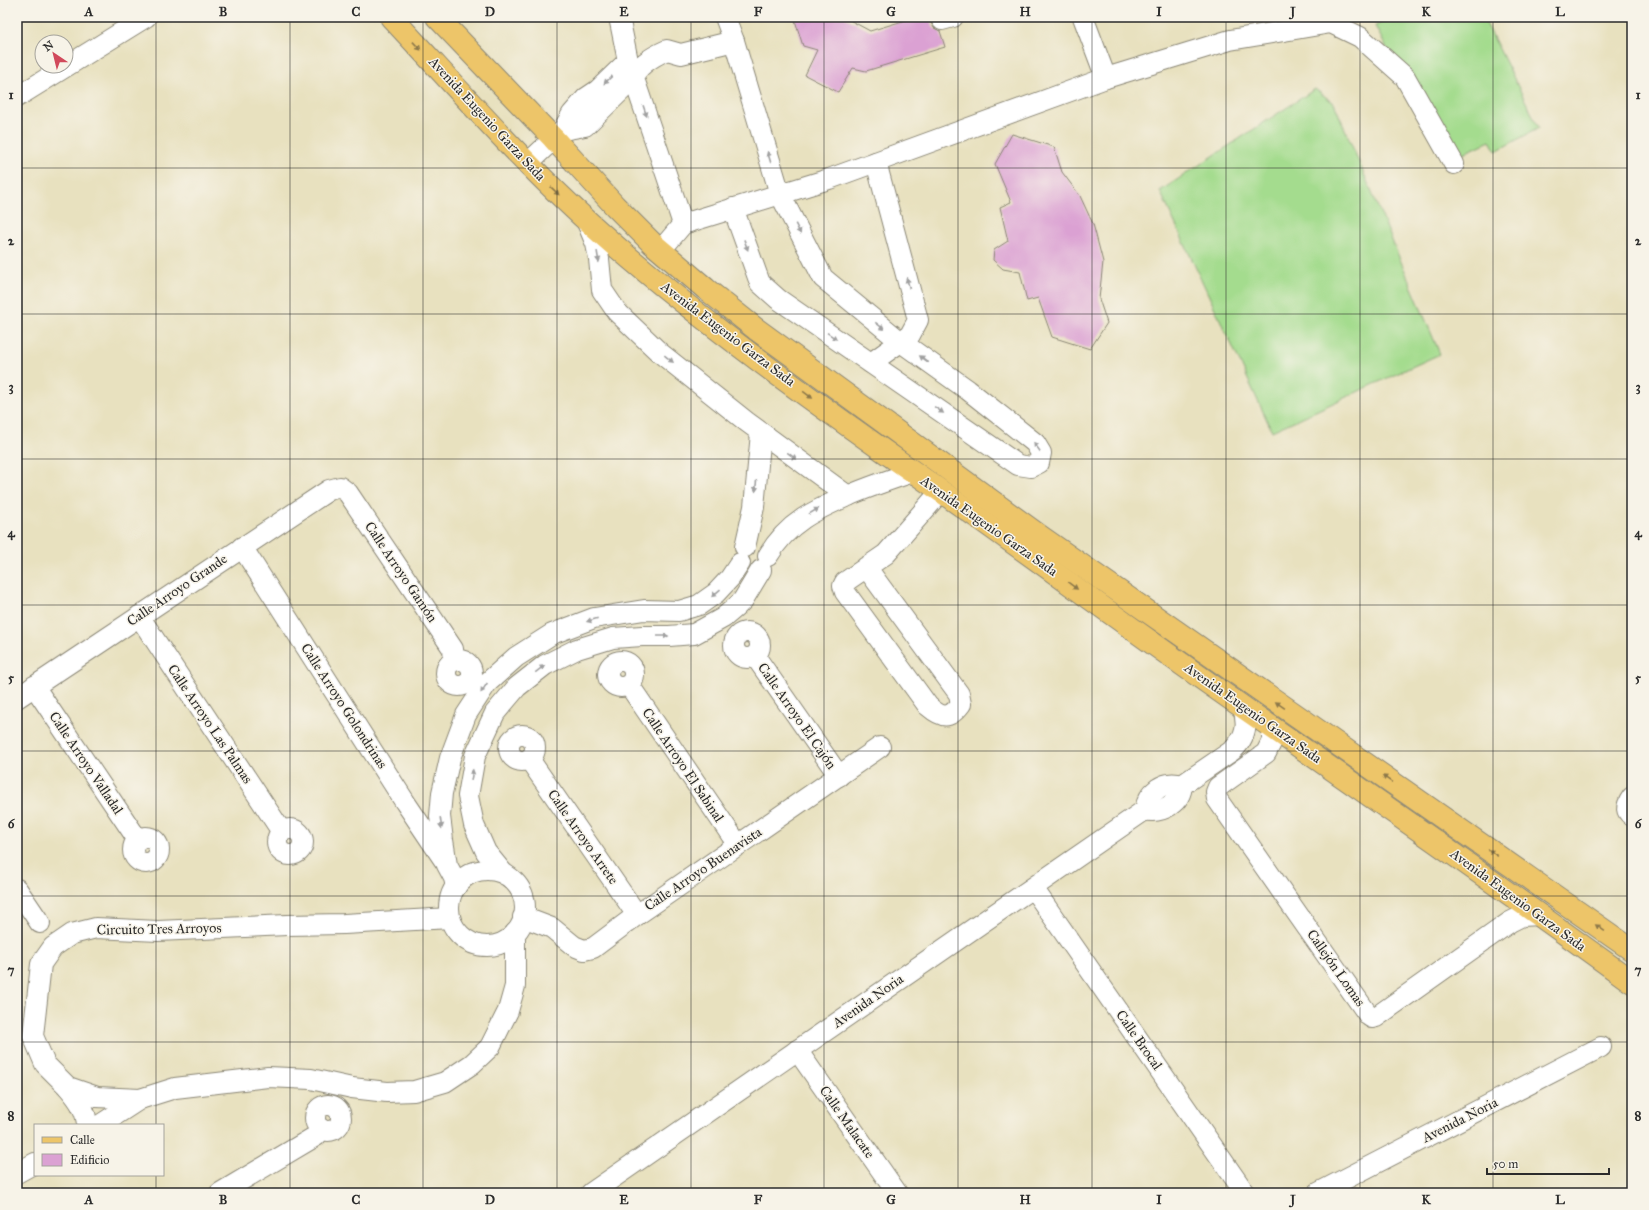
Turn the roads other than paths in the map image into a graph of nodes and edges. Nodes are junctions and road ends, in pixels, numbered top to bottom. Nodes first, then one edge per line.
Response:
1 (146, 17) edge
2 (391, 17) edge
3 (437, 17) edge
4 (619, 17) edge
5 (725, 17) edge
6 (1083, 17) edge
7 (734, 42) junction
8 (630, 68) junction
9 (1106, 78) junction
10 (17, 97) edge
11 (558, 134) junction
12 (876, 162) junction
13 (528, 163) junction
14 (1454, 164) dead end
15 (780, 194) junction
16 (733, 208) junction
17 (586, 220) junction
18 (683, 224) junction
19 (661, 250) junction
20 (901, 342) junction
21 (871, 363) junction
22 (761, 433) junction
23 (913, 472) junction
24 (340, 486) joint
25 (941, 491) junction
26 (848, 496) junction
27 (751, 520) junction
28 (783, 534) junction
29 (242, 547) junction
30 (866, 567) junction
31 (139, 616) junction
32 (755, 656) dead end
33 (454, 661) dead end
34 (629, 685) dead end
35 (34, 686) junction
36 (17, 698) edge
37 (1242, 706) junction
38 (1272, 727) junction
39 (880, 747) dead end
40 (529, 759) dead end
41 (839, 776) junction
42 (442, 793) junction
43 (1632, 797) edge
44 (405, 802) junction
45 (1632, 816) edge
46 (282, 832) dead end
47 (138, 840) dead end
48 (738, 845) junction
49 (447, 865) junction
50 (504, 874) junction
51 (456, 887) junction
52 (1033, 888) junction
53 (17, 889) edge
54 (637, 915) junction
55 (1540, 915) junction
56 (450, 918) junction
57 (40, 923) dead end
58 (519, 925) junction
59 (1632, 950) edge
60 (1632, 982) edge
61 (25, 1036) edge
62 (1601, 1047) dead end
63 (797, 1050) junction
64 (68, 1087) junction
65 (140, 1099) junction
66 (87, 1124) edge
67 (102, 1124) edge
68 (321, 1129) dead end
69 (34, 1164) edge
70 (17, 1173) edge
71 (220, 1193) edge
72 (591, 1193) edge
73 (897, 1193) edge
74 (1245, 1193) edge
75 (1318, 1193) edge

1 - 10 street
2 -> 13 main road, Avenida Eugenio Garza Sada
3 - 11 main road, Avenida Eugenio Garza Sada
4 - 8 street
5 - 7 street
6 - 9 street
7 - 8 street
15 -> 7 street
8 - 11 street
8 -> 18 street
9 - 12 street
9 - 14 street
11 - 13 street
11 - 19 main road, Avenida Eugenio Garza Sada
12 - 15 street
20 -> 12 street
13 -> 17 main road, Avenida Eugenio Garza Sada
15 - 16 street
15 -> 20 street
16 - 18 street
16 -> 21 street
17 -> 22 street
17 -> 23 main road, Avenida Eugenio Garza Sada
18 - 19 street
59 -> 19 main road, Avenida Eugenio Garza Sada
20 - 21 street
21 -> 20 street
22 -> 26 street
22 -> 27 street
23 - 25 main road, Avenida Eugenio Garza Sada
23 - 26 street, Circuito Tres Arroyos
24 - 29 street, Calle Arroyo Grande
24 - 33 street, Calle Arroyo Gamón
25 - 30 street
25 -> 37 main road, Avenida Eugenio Garza Sada
28 -> 26 street, Circuito Tres Arroyos
27 - 28 street
27 -> 42 street
50 -> 28 street, Circuito Tres Arroyos
29 - 31 street, Calle Arroyo Grande
29 - 44 street, Calle Arroyo Golondrinas
30 - 30 street
31 - 35 street, Calle Arroyo Grande
31 - 46 street, Calle Arroyo Las Palmas
32 - 41 street, Calle Arroyo El Cajón
34 - 48 street, Calle Arroyo El Sabinal
35 - 36 street, Calle Arroyo Grande
35 - 47 street, Calle Arroyo Valladal
37 - 38 main road, Avenida Eugenio Garza Sada
37 - 52 street, Avenida Noria
38 - 55 main road, Avenida Eugenio Garza Sada
38 - 55 street, Callejón Lomas
39 - 41 street, Calle Arroyo Buenavista
40 - 54 street, Calle Arroyo Arrete
41 - 48 street, Calle Arroyo Buenavista
42 - 44 street
42 -> 49 street
43 - 45 street
44 - 49 street, Calle Arroyo Golondrinas
48 - 54 street, Calle Arroyo Buenavista
49 - 51 street
50 - 51 street
50 - 58 street, Circuito Tres Arroyos
51 - 56 street
52 - 63 street, Avenida Noria
52 - 74 street, Calle Brocal
53 - 57 street
54 - 58 street, Calle Arroyo Buenavista
55 - 60 main road, Avenida Eugenio Garza Sada
56 - 58 street
56 - 61 street, Circuito Tres Arroyos
58 - 65 street, Circuito Tres Arroyos
61 - 64 street, Circuito Tres Arroyos
62 - 75 street, Avenida Noria
63 - 72 street, Avenida Noria
63 - 73 street, Calle Malacate
64 - 65 street, Circuito Tres Arroyos
64 - 66 street, Circuito Tres Arroyos
65 - 67 street
68 - 71 street
69 - 70 street

